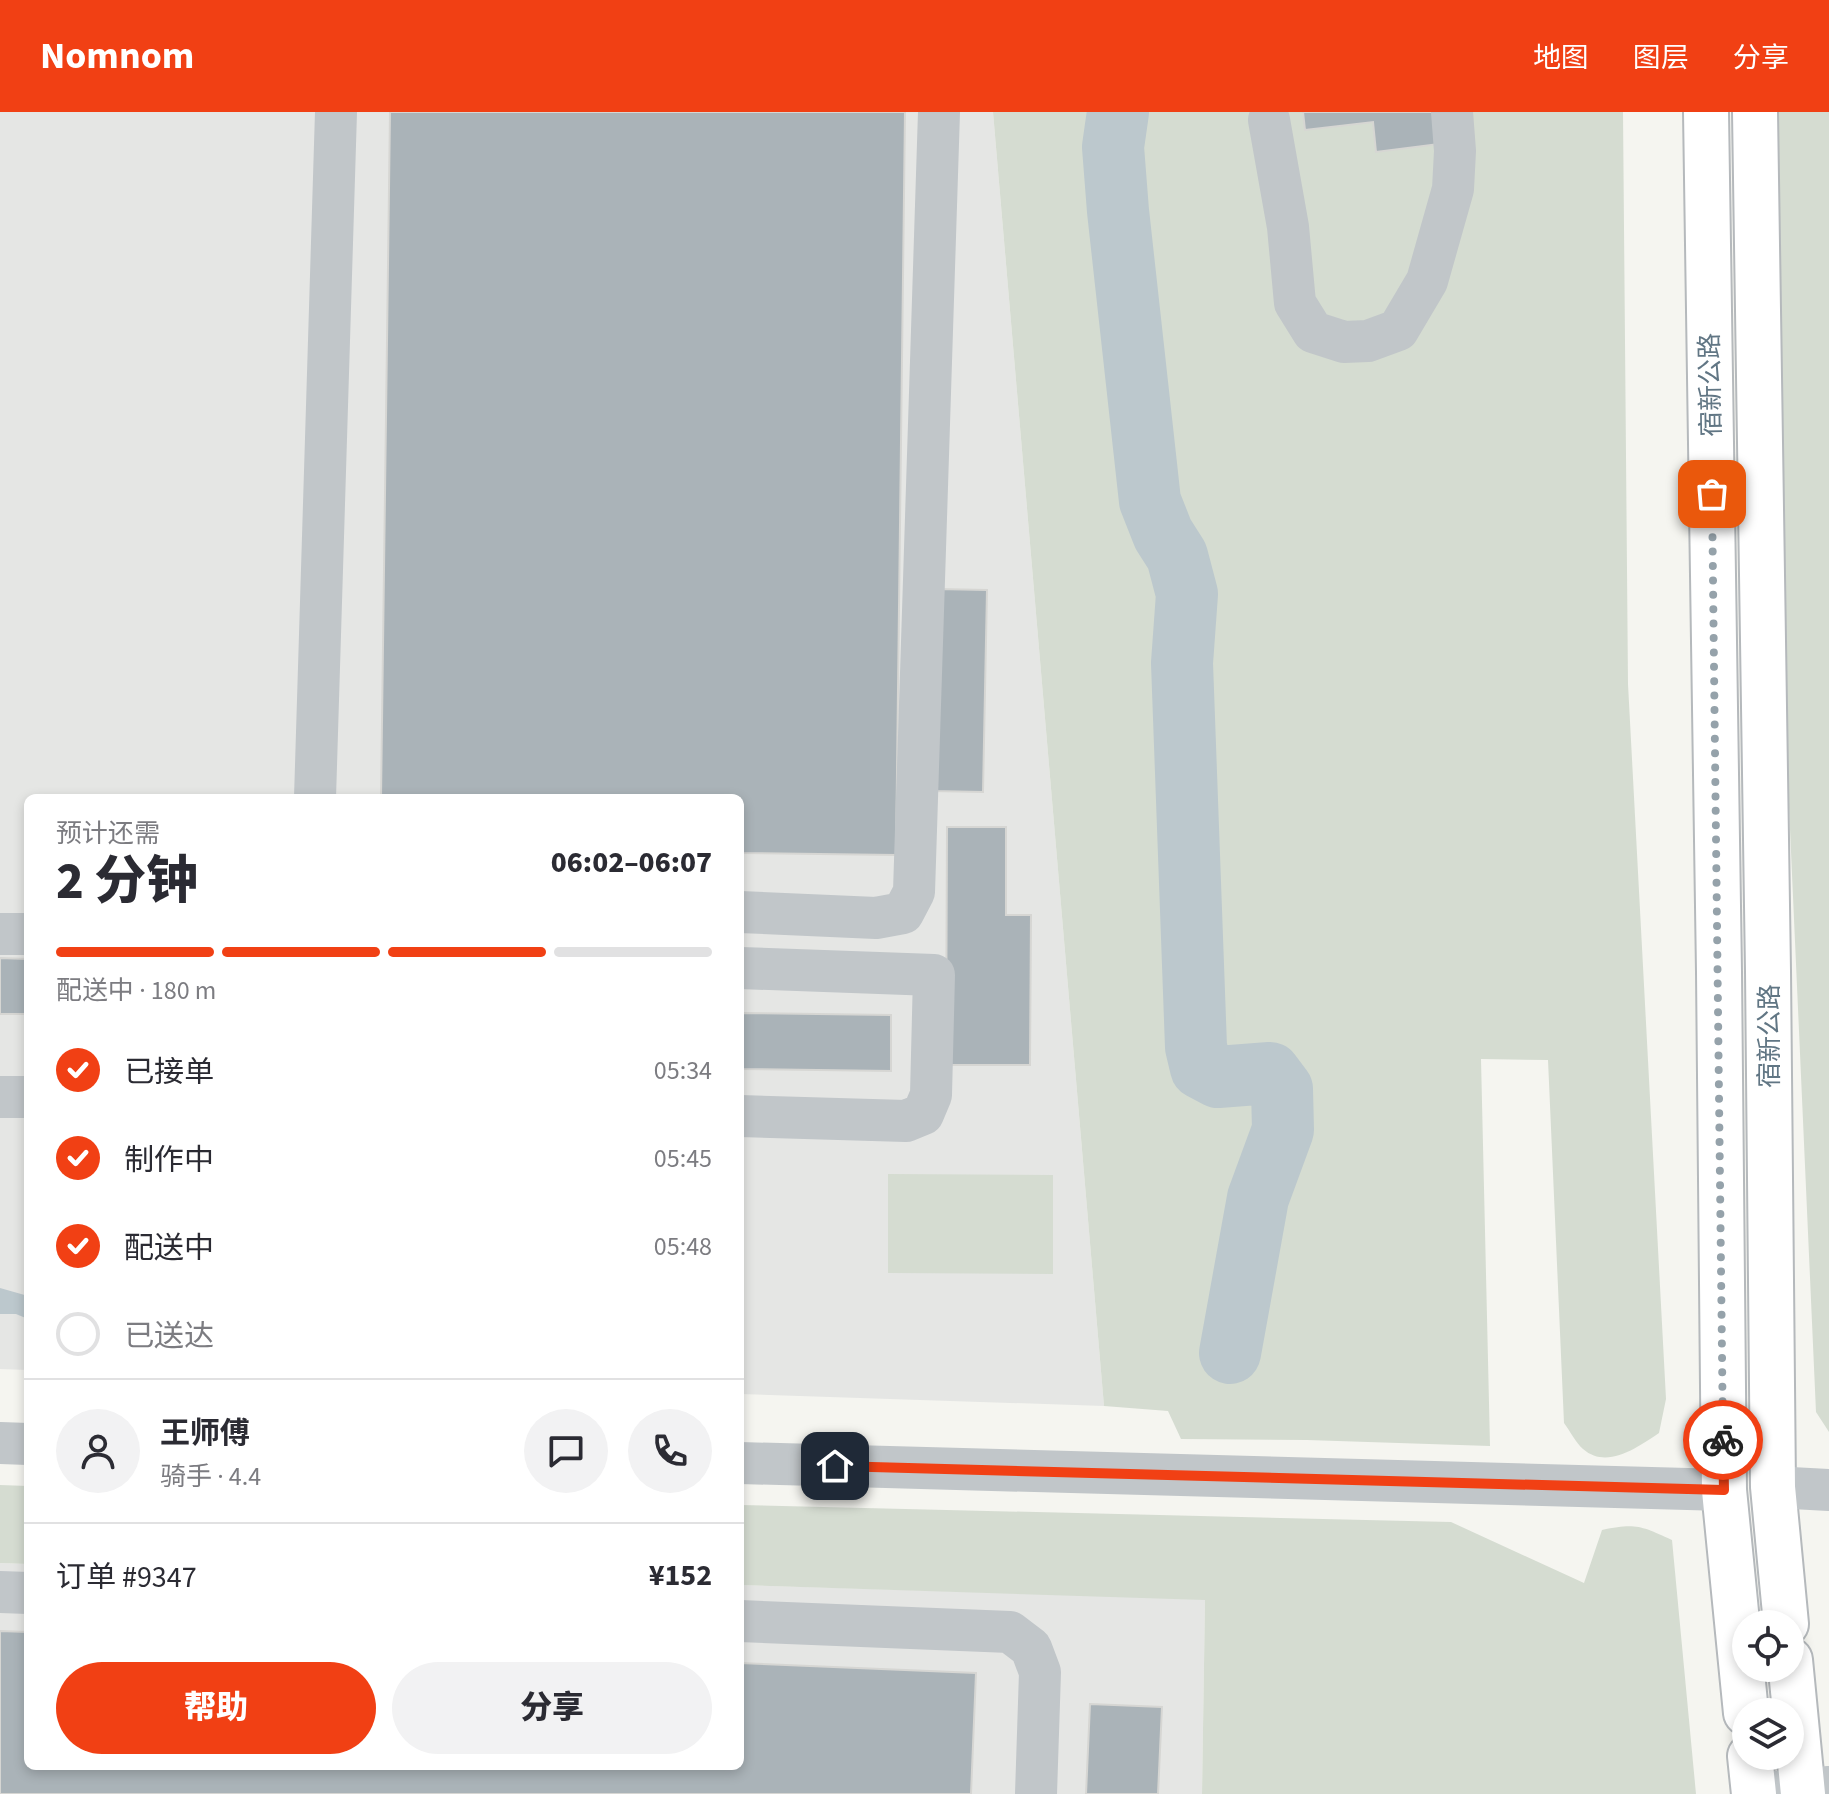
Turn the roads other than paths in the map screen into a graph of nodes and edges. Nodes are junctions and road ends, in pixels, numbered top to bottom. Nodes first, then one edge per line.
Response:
1 (336, 112) edge
2 (939, 112) edge
3 (1452, 112) edge
4 (1706, 112) edge
5 (1755, 112) edge
6 (1269, 120) dead end
7 (315, 794) edge
8 (744, 912) edge
9 (0, 934) edge
10 (24, 934) edge
11 (744, 968) edge
12 (0, 1097) edge
13 (24, 1097) edge
14 (744, 1116) edge
15 (0, 1443) edge
16 (24, 1444) edge
17 (744, 1463) edge
18 (1773, 1487) junction
19 (1724, 1490) junction
20 (1829, 1490) edge
21 (0, 1592) edge
22 (24, 1593) edge
23 (1785, 1610) edge
24 (744, 1621) edge
25 (1794, 1682) edge
26 (1745, 1698) edge
27 (1751, 1770) edge
28 (1812, 1790) edge
29 (1036, 1794) edge
30 (1754, 1794) edge

1 - 7 street
2 - 8 street
3 - 6 street
4 - 19 highway, 宿新公路
5 - 18 highway, 宿新公路
9 - 10 street
11 - 14 street
12 - 13 street
15 - 16 street
17 - 19 street
18 - 20 street
18 - 23 highway, 宿新公路
19 - 26 highway, 宿新公路
21 - 22 street
24 - 29 street
25 - 28 highway
27 - 30 highway
28 - 30 street

